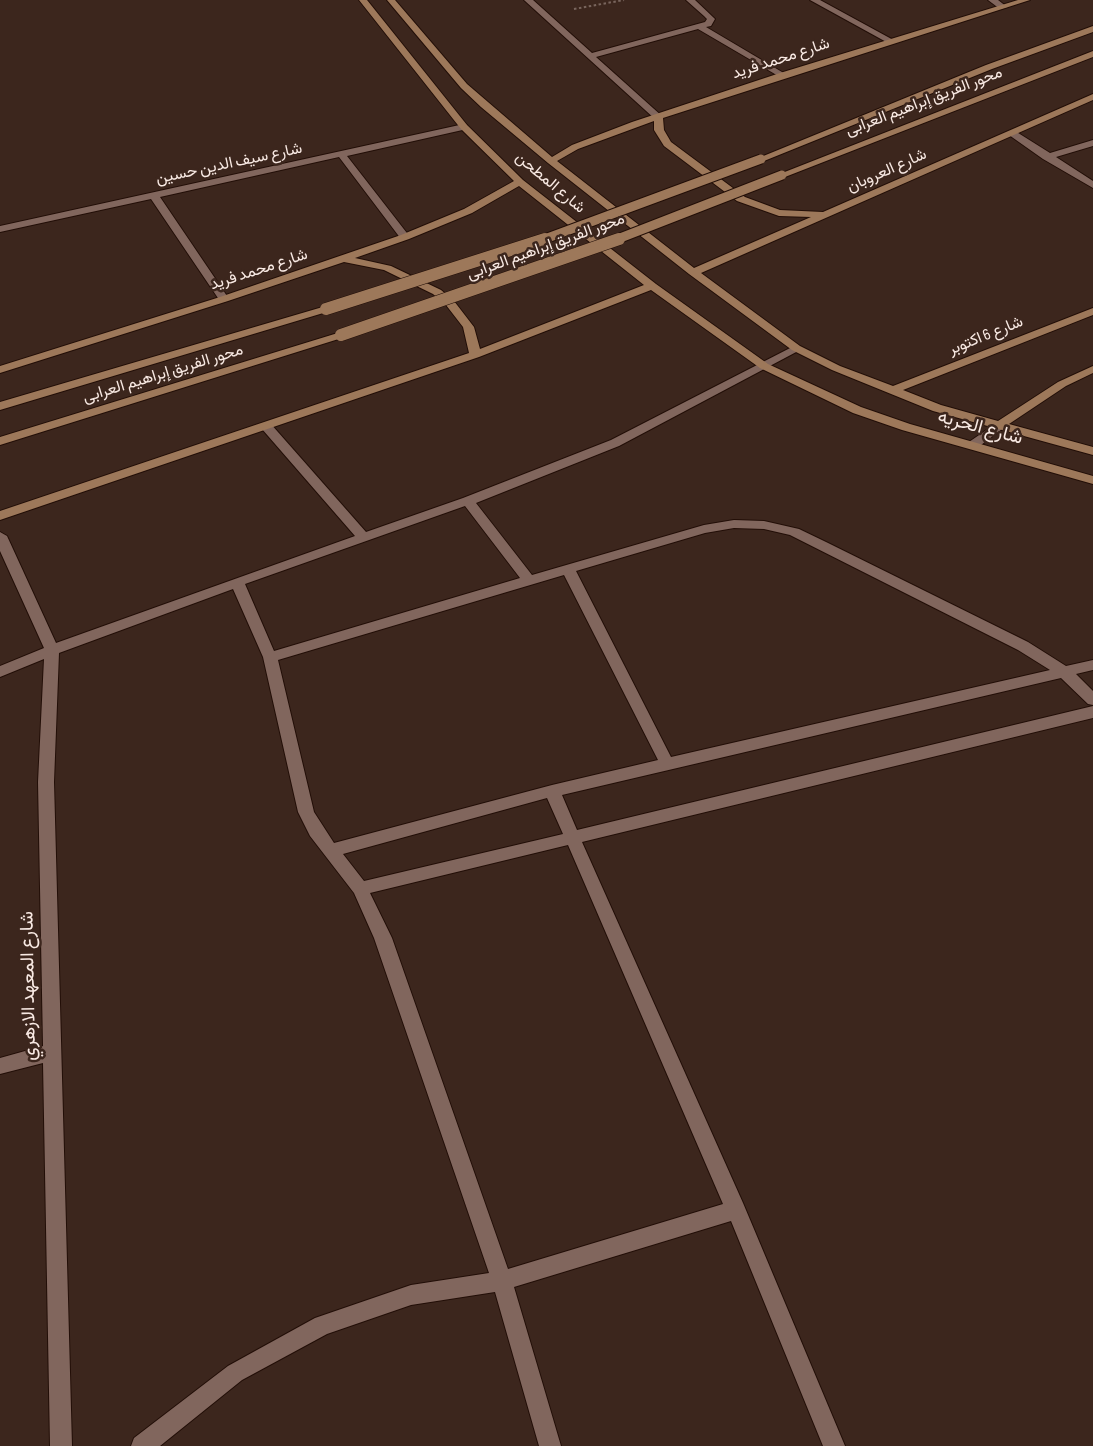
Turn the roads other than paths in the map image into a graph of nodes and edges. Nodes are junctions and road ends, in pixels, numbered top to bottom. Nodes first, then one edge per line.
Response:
1 (363, 0) edge
2 (391, 0) edge
3 (528, 0) edge
4 (690, 0) edge
5 (814, 0) edge
6 (992, 0) edge
7 (1026, 0) edge
8 (1003, 7) junction
9 (700, 27) junction
10 (1093, 29) edge
11 (892, 42) junction
12 (1093, 54) edge
13 (590, 56) junction
14 (783, 75) junction
15 (1093, 98) edge
16 (658, 117) junction
17 (464, 127) junction
18 (1012, 133) junction
19 (1093, 142) edge
20 (342, 155) junction
21 (1046, 157) junction
22 (551, 161) junction
23 (520, 182) junction
24 (1093, 185) edge
25 (154, 195) junction
26 (828, 214) junction
27 (0, 229) edge
28 (406, 238) junction
29 (346, 259) junction
30 (693, 272) junction
31 (652, 286) junction
32 (224, 299) junction
33 (1093, 311) edge
34 (796, 348) junction
35 (475, 355) junction
36 (764, 366) junction
37 (0, 369) edge
38 (1093, 369) edge
39 (891, 391) junction
40 (0, 406) edge
41 (857, 410) joint
42 (266, 426) junction
43 (998, 426) junction
44 (0, 440) edge
45 (973, 445) junction
46 (1093, 451) edge
47 (1093, 480) edge
48 (468, 501) junction
49 (0, 516) edge
50 (0, 536) edge
51 (363, 537) junction
52 (568, 569) junction
53 (529, 580) junction
54 (238, 582) junction
55 (52, 650) junction
56 (270, 657) junction
57 (1093, 666) edge
58 (0, 672) edge
59 (1064, 672) junction
60 (1093, 700) edge
61 (1093, 712) edge
62 (667, 764) junction
63 (552, 791) junction
64 (570, 837) junction
65 (330, 851) junction
66 (360, 889) junction
67 (52, 1052) junction
68 (0, 1066) edge
69 (736, 1210) junction
70 (502, 1281) junction
71 (61, 1446) edge
72 (142, 1446) edge
73 (550, 1446) edge
74 (834, 1446) edge

1 - 17 street, شارع المطحن
2 - 22 street, شارع المطحن
3 - 13 street
4 - 9 street
5 - 11 street
6 - 8 street
7 - 8 street, شارع محمد فريد
8 - 11 street, شارع محمد فريد
9 - 13 street
9 - 14 street
10 - 40 street, محور الفريق إبراهيم العرابى, bridge
11 - 14 street, شارع محمد فريد
12 - 44 street, محور الفريق إبراهيم العرابى, bridge
13 - 16 street
14 - 16 street, شارع محمد فريد
15 - 18 street, شارع العروبان
16 - 22 street, شارع محمد فريد
16 - 26 street
17 - 20 street, شارع سيف الدين حسين
17 - 23 street, شارع المطحن
18 - 21 street
18 - 26 street, شارع العروبان
19 - 21 street
20 - 25 street, شارع سيف الدين حسين
20 - 28 street
21 - 24 street
22 - 30 street, شارع المطحن
23 - 28 street, شارع محمد فريد
23 - 31 street, شارع المطحن
25 - 27 street, شارع سيف الدين حسين
25 - 32 street
26 - 30 street, شارع العروبان
28 - 29 street, شارع محمد فريد
29 - 32 street, شارع محمد فريد
29 - 35 street
30 - 34 street, شارع المطحن
31 - 35 street
31 - 36 street, شارع المطحن
32 - 37 street, شارع محمد فريد
33 - 39 street, شارع 6 اكتوبر
34 - 36 street
34 - 39 street, شارع المطحن
35 - 42 street
36 - 41 street, شارع المطحن
36 - 48 street
38 - 43 street
39 - 43 street, شارع الحريه
41 - 45 street, شارع الحريه
42 - 49 street
42 - 51 street
43 - 45 street
43 - 46 street, شارع الحريه
45 - 47 street, شارع الحريه
48 - 51 street
48 - 53 street
50 - 55 street, شارع المعهد الازهري
51 - 54 street
52 - 53 street
52 - 59 street
52 - 62 street
53 - 56 street
54 - 55 street
54 - 56 street
55 - 58 street
55 - 67 street, شارع المعهد الازهري
56 - 65 street
57 - 59 street
59 - 60 street
59 - 62 street
61 - 64 street
62 - 63 street
63 - 64 street
63 - 65 street
64 - 66 street
64 - 69 street
65 - 66 street
66 - 70 street
67 - 68 street
67 - 71 street, شارع المعهد الازهري
69 - 70 street
69 - 74 street
70 - 72 street
70 - 73 street

